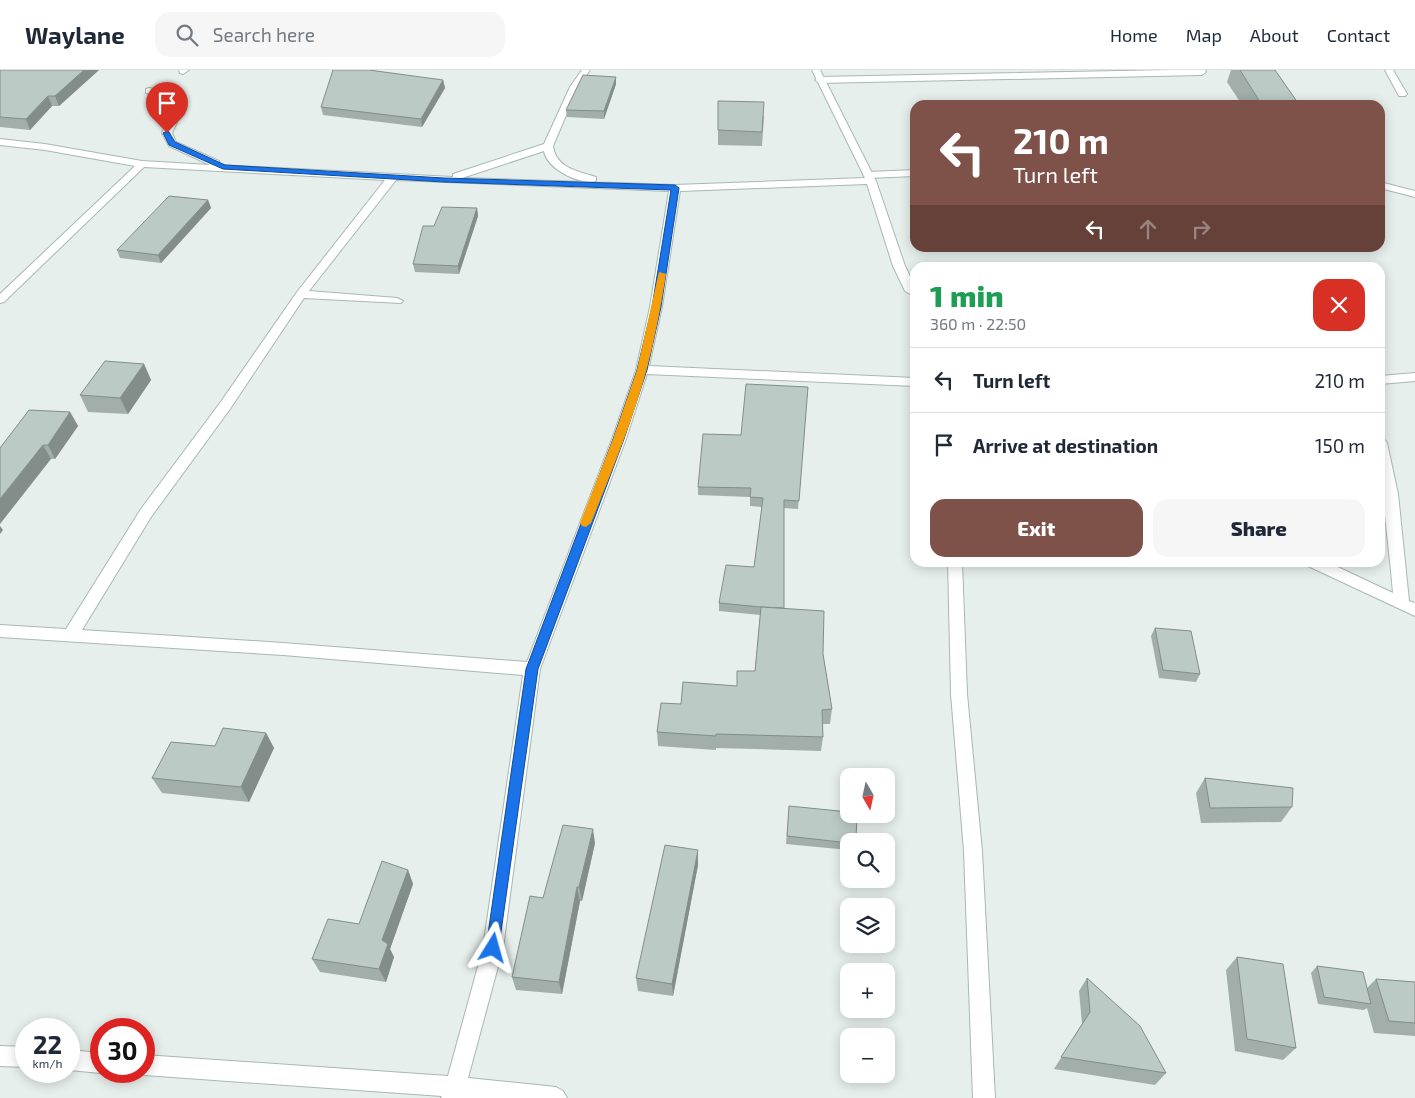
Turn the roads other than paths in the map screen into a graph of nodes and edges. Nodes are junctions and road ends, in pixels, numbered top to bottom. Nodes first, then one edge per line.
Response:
1 (586, 70) edge
2 (1389, 70) edge
3 (1202, 72) dead end
4 (818, 75) edge
5 (149, 91) dead end
6 (1402, 94) dead end
7 (0, 142) edge
8 (548, 146) junction
9 (142, 164) junction
10 (223, 167) junction
11 (910, 174) edge
12 (393, 177) junction
13 (869, 178) junction
14 (444, 180) junction
15 (609, 185) junction
16 (1385, 186) edge
17 (675, 188) junction
18 (1415, 194) edge
19 (910, 287) edge
20 (301, 294) junction
21 (0, 300) edge
22 (397, 301) dead end
23 (642, 370) junction
24 (1415, 377) edge
25 (1385, 380) edge
26 (910, 382) edge
27 (1385, 466) edge
28 (955, 567) edge
29 (1325, 567) edge
30 (1408, 606) edge
31 (0, 631) edge
32 (70, 636) junction
33 (532, 669) junction
34 (0, 1056) edge
35 (15, 1057) edge
36 (155, 1066) edge
37 (454, 1092) edge
38 (556, 1098) edge
39 (984, 1098) edge

1 - 8 street
2 - 6 street
3 - 4 street
4 - 13 street
5 - 10 street
7 - 9 street
8 - 14 street
8 - 15 street
9 - 10 street
9 - 21 street
10 - 12 street
11 - 13 street
12 - 14 street
12 - 20 street
13 - 17 street
13 - 19 street
14 - 15 street
15 - 17 street
16 - 18 street
17 - 23 street
20 - 22 street
20 - 32 street
23 - 26 street
23 - 33 street
24 - 25 street
27 - 30 street
28 - 39 street
29 - 30 street
31 - 32 street
32 - 33 street
33 - 37 street
34 - 35 street
36 - 37 street
37 - 38 street

